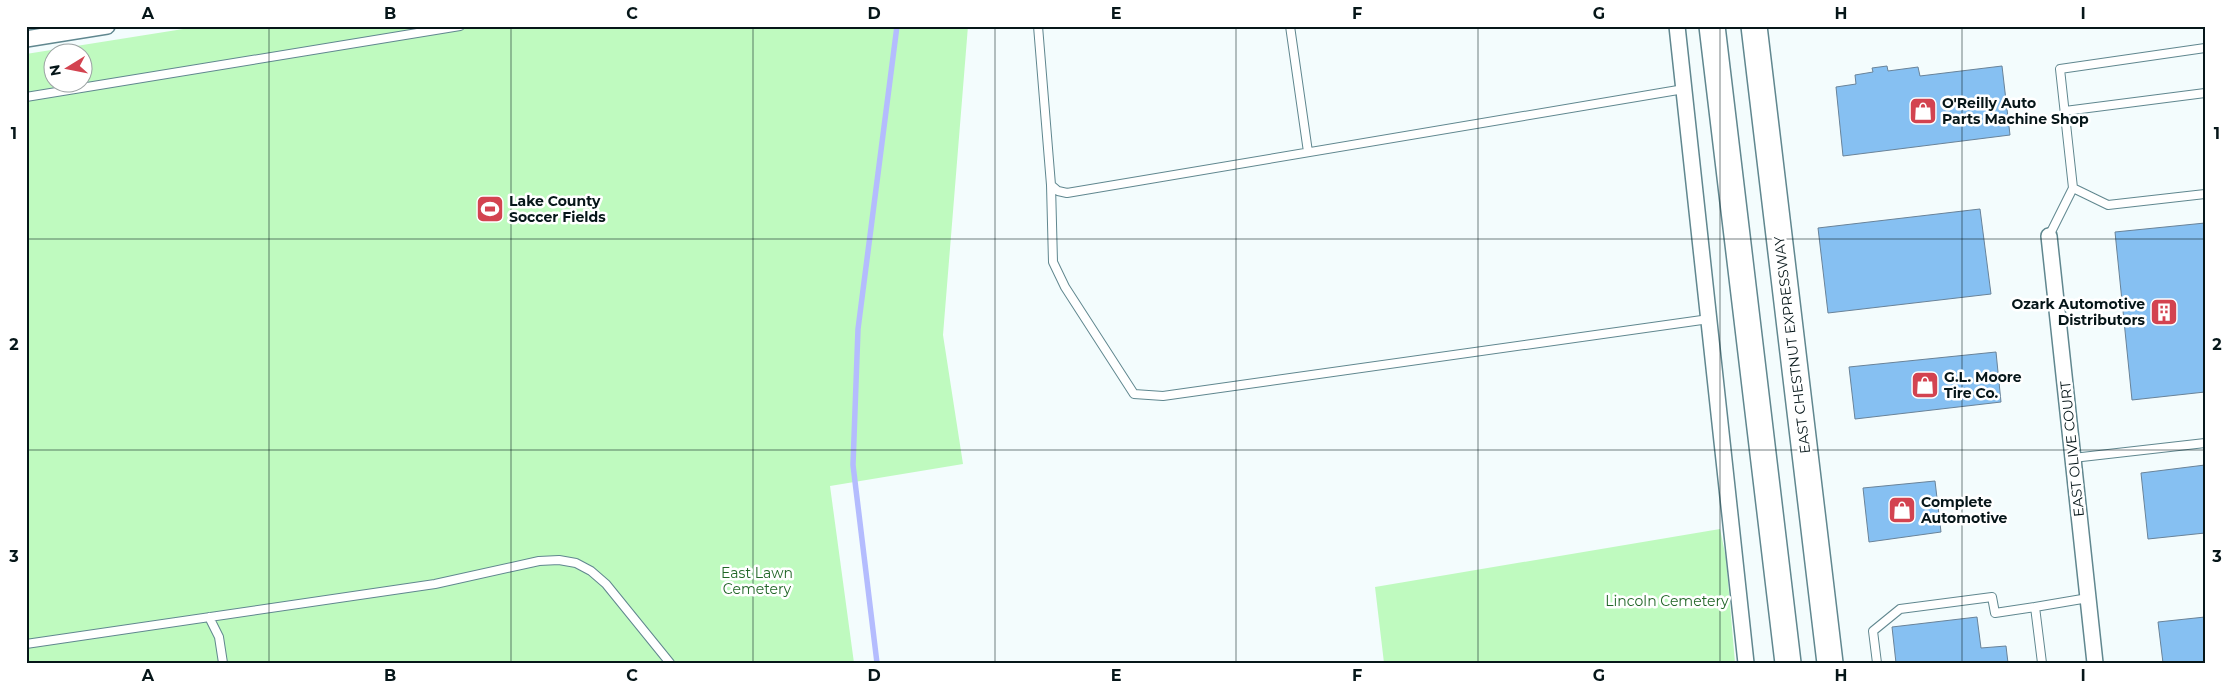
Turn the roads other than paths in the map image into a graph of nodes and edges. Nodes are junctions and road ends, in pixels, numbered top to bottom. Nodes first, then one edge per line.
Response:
1 (107, 26) edge
2 (460, 26) edge
3 (1038, 26) edge
4 (1290, 26) edge
5 (1677, 26) edge
6 (1712, 26) edge
7 (1754, 26) edge
8 (26, 39) edge
9 (2205, 48) edge
10 (1684, 89) junction
11 (2205, 93) edge
12 (26, 97) edge
13 (2065, 111) junction
14 (1308, 152) junction
15 (1051, 185) junction
16 (2073, 188) junction
17 (2205, 194) edge
18 (2049, 236) joint
19 (1709, 319) junction
20 (2205, 442) edge
21 (2073, 458) junction
22 (2088, 598) junction
23 (2035, 607) junction
24 (209, 618) junction
25 (26, 644) edge
26 (223, 663) edge
27 (670, 663) edge
28 (1746, 663) edge
29 (1788, 663) edge
30 (1830, 663) edge
31 (1877, 663) edge
32 (2042, 663) edge
33 (2095, 663) edge

1 - 8 street
2 - 12 lane
3 - 15 lane
4 - 14 lane
5 - 10 street
6 - 29 main road
7 - 30 main road, EAST CHESTNUT EXPRESSWAY
9 - 13 lane
10 - 14 lane
10 - 19 street
11 - 13 lane
13 - 16 lane
14 - 15 lane
15 - 19 lane
16 - 17 lane
16 - 18 lane
18 - 21 street, EAST OLIVE COURT
19 - 28 street
20 - 21 lane
21 - 22 street, EAST OLIVE COURT
22 - 23 lane
22 - 33 street, EAST OLIVE COURT
23 - 31 lane
23 - 32 lane
24 - 25 lane
24 - 26 lane
24 - 27 lane

